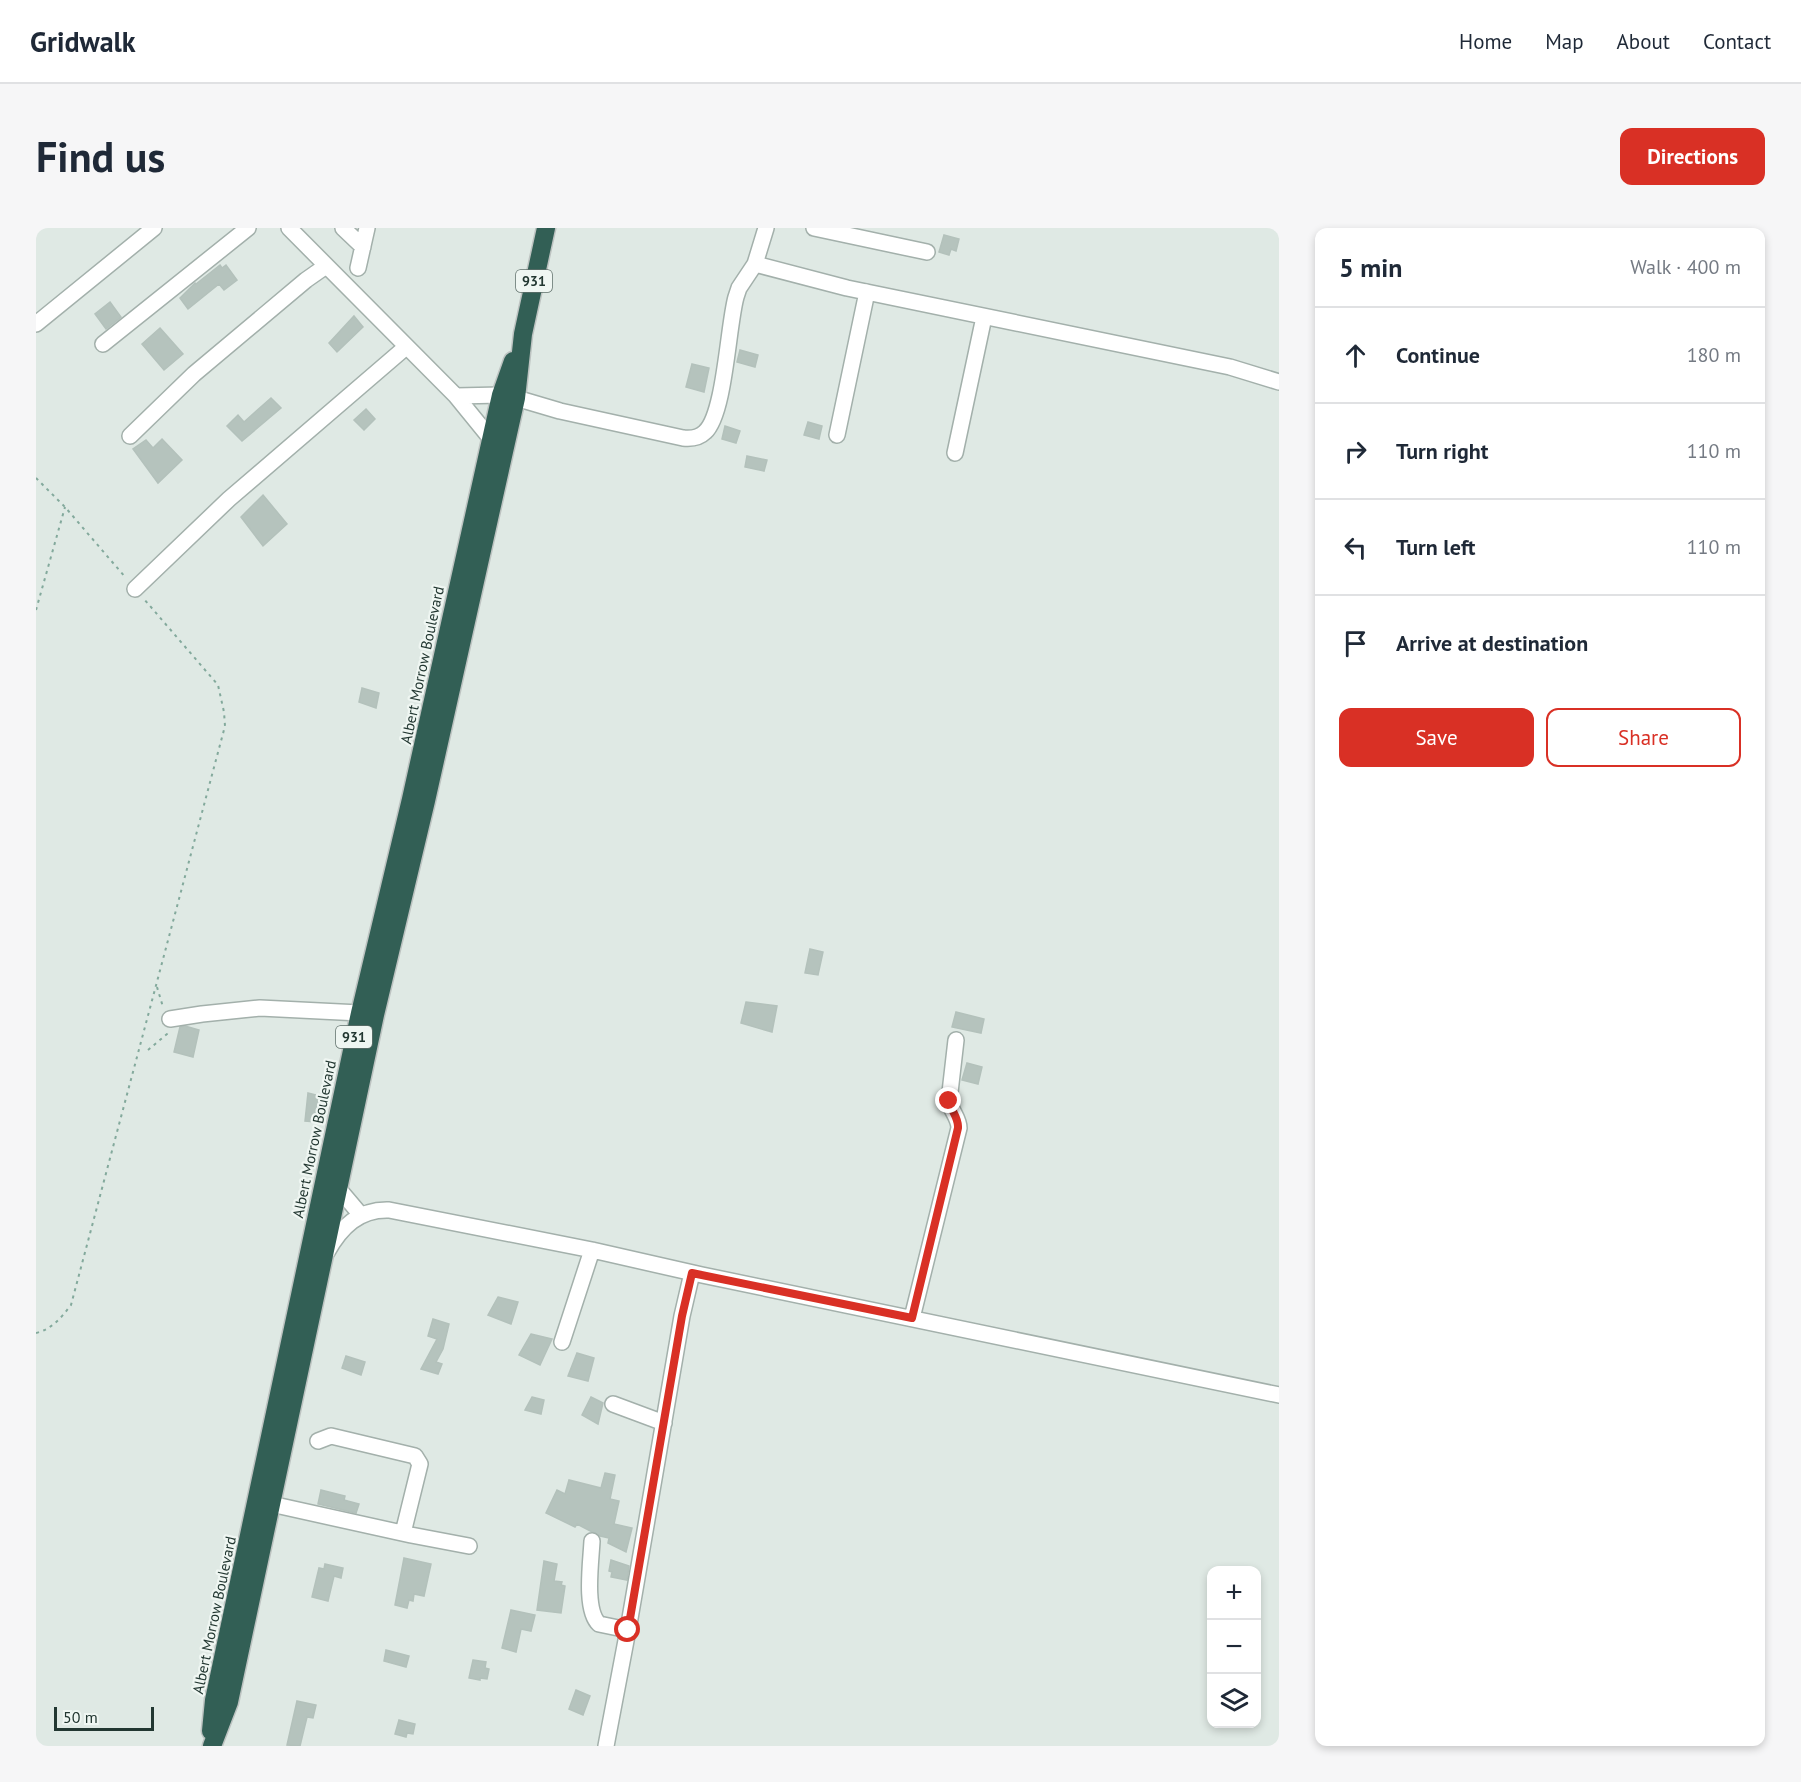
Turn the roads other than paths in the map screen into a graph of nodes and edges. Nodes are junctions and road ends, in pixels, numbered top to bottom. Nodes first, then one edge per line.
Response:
1 (154, 228) edge
2 (248, 228) edge
3 (289, 228) edge
4 (343, 228) edge
5 (367, 228) edge
6 (546, 228) edge
7 (766, 228) edge
8 (814, 228) edge
9 (363, 248) junction
10 (927, 252) dead end
11 (755, 264) junction
12 (326, 266) junction
13 (358, 268) dead end
14 (867, 292) junction
15 (984, 317) junction
16 (36, 324) edge
17 (103, 344) dead end
18 (406, 347) junction
19 (1279, 382) edge
20 (456, 396) junction
21 (509, 396) junction
22 (837, 435) dead end
23 (130, 436) dead end
24 (491, 439) junction
25 (955, 453) dead end
26 (135, 588) road end
27 (360, 1013) junction
28 (170, 1019) dead end
29 (956, 1040) dead end
30 (338, 1188) junction
31 (360, 1214) junction
32 (592, 1250) junction
33 (322, 1260) junction
34 (692, 1273) junction
35 (912, 1318) junction
36 (562, 1342) dead end
37 (1279, 1395) edge
38 (613, 1404) dead end
39 (663, 1423) junction
40 (318, 1441) dead end
41 (271, 1504) junction
42 (403, 1533) junction
43 (592, 1541) dead end
44 (469, 1546) dead end
45 (628, 1630) junction
46 (211, 1746) edge
47 (606, 1746) edge

1 - 16 street
2 - 17 street
3 - 12 street
4 - 9 street
5 - 9 street
6 - 21 highway, Albert Morrow Boulevard / 931
7 - 11 street
8 - 10 street
9 - 13 street
11 - 14 street
11 - 21 street
12 - 18 street
12 - 23 street
14 - 15 street
14 - 22 street
15 - 19 street
15 - 25 street
18 - 20 street
18 - 26 street
20 - 21 street
20 - 24 street
21 - 24 highway, Albert Morrow Boulevard / 931
21 - 30 highway, Albert Morrow Boulevard / 931
24 - 27 highway, Albert Morrow Boulevard / 931
27 - 28 street
27 - 46 highway, Albert Morrow Boulevard / 931
29 - 35 street
30 - 31 street
30 - 33 highway, Albert Morrow Boulevard / 931
31 - 32 street
31 - 33 street
32 - 34 street
32 - 36 street
33 - 41 highway, Albert Morrow Boulevard / 931
34 - 35 street
34 - 39 street
35 - 37 street
38 - 39 street
39 - 45 street
40 - 42 street
41 - 42 street
41 - 46 highway, Albert Morrow Boulevard / 931
42 - 44 street
43 - 45 street
45 - 47 street

